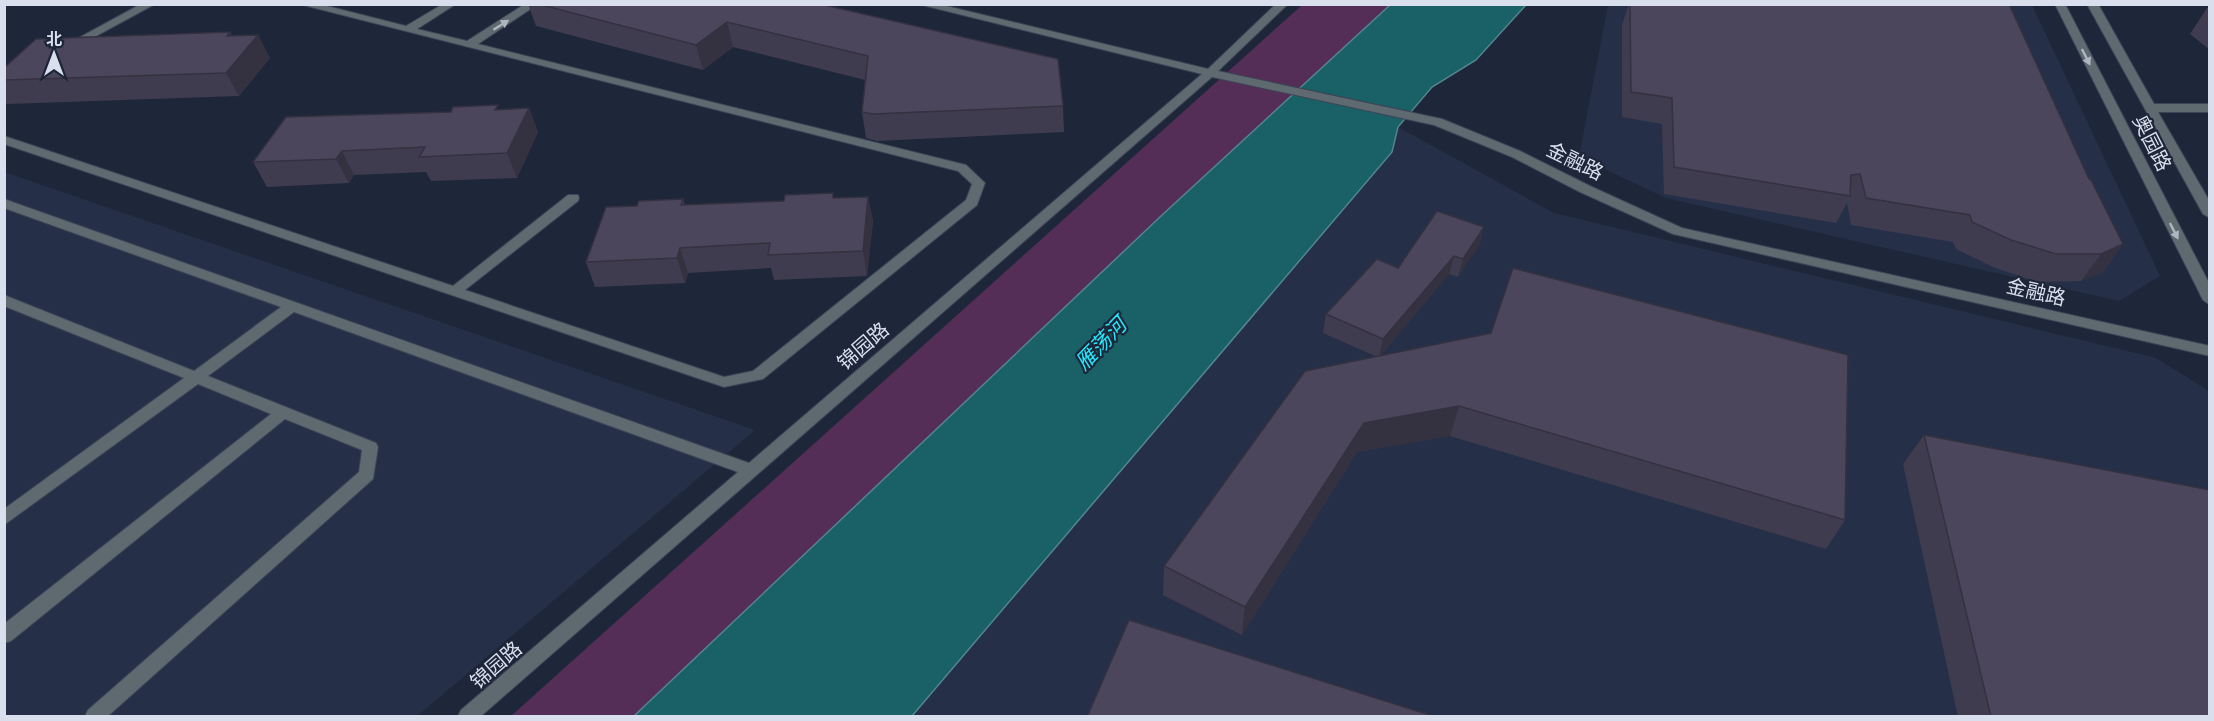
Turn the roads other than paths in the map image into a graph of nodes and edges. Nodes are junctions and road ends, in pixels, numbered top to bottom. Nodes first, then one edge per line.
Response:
1 (150, 4) edge
2 (304, 4) edge
3 (451, 4) edge
4 (533, 4) edge
5 (923, 4) edge
6 (1282, 4) edge
7 (2060, 4) edge
8 (2092, 4) edge
9 (407, 30) junction
10 (469, 45) junction
11 (57, 53) edge
12 (1210, 73) junction
13 (2150, 108) junction
14 (2210, 108) edge
15 (4, 140) edge
16 (573, 198) dead end
17 (4, 203) edge
18 (2210, 214) edge
19 (455, 291) junction
20 (4, 300) edge
21 (2210, 300) edge
22 (292, 306) junction
23 (2210, 351) edge
24 (195, 377) junction
25 (284, 412) junction
26 (751, 470) junction
27 (4, 518) edge
28 (4, 635) edge
29 (95, 717) edge
30 (468, 717) edge

1 - 11 street
2 - 9 street
3 - 9 street
10 -> 4 street
5 - 12 street, 金融路
6 - 12 street, 锦园路
7 -> 21 street, 奥园路
8 - 13 street, 奥园路
9 - 10 street
10 - 19 street
12 - 23 street, 金融路
12 - 26 street, 锦园路
13 - 14 street
13 - 18 street, 奥园路
15 - 19 street
16 - 19 street
17 - 22 street
20 - 24 street
22 - 24 street
22 - 26 street
24 - 25 street
24 - 27 street
25 - 28 street
25 - 29 street
26 - 30 street, 锦园路

